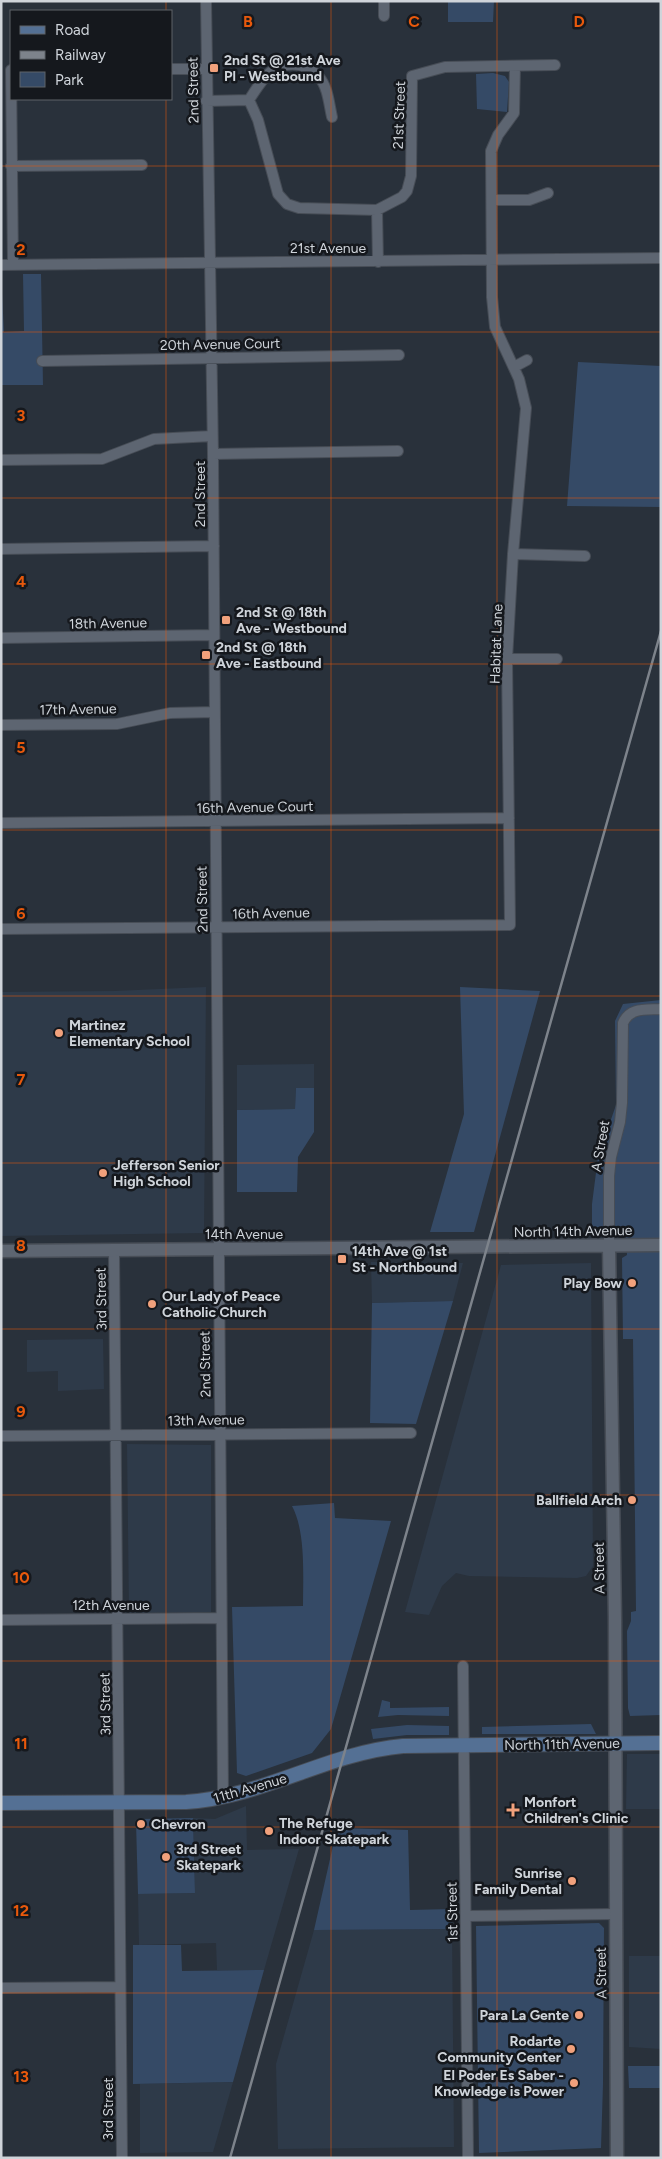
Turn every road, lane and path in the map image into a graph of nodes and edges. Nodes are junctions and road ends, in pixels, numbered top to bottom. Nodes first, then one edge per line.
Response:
1 (206, 1) edge
2 (384, 1) edge
3 (384, 16) dead end
4 (555, 65) dead end
5 (515, 66) junction
6 (206, 68) junction
7 (172, 69) edge
8 (11, 100) edge
9 (249, 100) junction
10 (206, 101) junction
11 (332, 117) dead end
12 (142, 165) dead end
13 (11, 166) junction
14 (548, 193) dead end
15 (492, 200) junction
16 (377, 210) junction
17 (657, 259) edge
18 (492, 261) junction
19 (210, 262) junction
20 (378, 262) junction
21 (1, 265) edge
22 (13, 265) junction
23 (399, 355) dead end
24 (211, 358) junction
25 (527, 360) dead end
26 (42, 361) dead end
27 (514, 367) junction
28 (212, 436) junction
29 (398, 451) dead end
30 (213, 454) junction
31 (1, 460) edge
32 (214, 546) junction
33 (1, 550) edge
34 (513, 554) junction
35 (585, 556) dead end
36 (214, 635) junction
37 (1, 638) edge
38 (507, 659) junction
39 (557, 659) dead end
40 (215, 712) junction
41 (1, 725) edge
42 (510, 818) junction
43 (215, 821) junction
44 (1, 823) edge
45 (510, 925) joint
46 (1, 928) edge
47 (217, 928) junction
48 (661, 1009) edge
49 (661, 1245) edge
50 (610, 1246) junction
51 (486, 1247) joint
52 (218, 1249) junction
53 (114, 1250) junction
54 (1, 1251) edge
55 (220, 1433) junction
56 (411, 1433) dead end
57 (116, 1435) junction
58 (1, 1436) edge
59 (221, 1618) junction
60 (117, 1619) junction
61 (1, 1620) edge
62 (463, 1666) dead end
63 (614, 1743) junction
64 (661, 1743) edge
65 (464, 1745) junction
66 (223, 1797) junction
67 (120, 1802) junction
68 (1, 1803) edge
69 (616, 1914) junction
70 (466, 1916) junction
71 (120, 1987) junction
72 (1, 1988) edge
73 (122, 2158) edge
74 (468, 2158) edge
75 (618, 2158) edge

1 - 6 street, 2nd Street
2 - 3 street
4 - 5 street, 21st Street
5 - 15 street
5 - 16 street, 21st Street
6 - 7 street
6 - 10 street, 2nd Street
8 - 13 street
9 - 10 street
9 - 11 street
9 - 16 street, 21st Street
10 - 19 street, 2nd Street
12 - 13 street
13 - 22 street
14 - 15 street
15 - 18 street
16 - 20 street
17 - 18 street, 21st Avenue
18 - 20 street, 21st Avenue
18 - 27 street, Habitat Lane
19 - 20 street, 21st Avenue
19 - 22 street, 21st Avenue
19 - 24 street, 2nd Street
21 - 22 street, 21st Avenue
23 - 24 street, 20th Avenue Court
24 - 26 street, 20th Avenue Court
24 - 28 street, 2nd Street
25 - 27 street
27 - 34 street, Habitat Lane
28 - 30 street, 2nd Street
28 - 31 street
29 - 30 street
30 - 32 street, 2nd Street
32 - 33 street
32 - 36 street, 2nd Street
34 - 35 street
34 - 38 street, Habitat Lane
36 - 37 street, 18th Avenue
36 - 40 street, 2nd Street
38 - 39 street
38 - 42 street, Habitat Lane
40 - 41 street, 17th Avenue
40 - 43 street, 2nd Street
42 - 43 street, 16th Avenue Court
42 - 45 street, Habitat Lane
43 - 44 street, 16th Avenue Court
43 - 47 street, 2nd Street
45 - 47 street, 16th Avenue
46 - 47 street, 16th Avenue
47 - 52 street, 2nd Street
48 - 50 street, A Street
49 - 50 street, North 14th Avenue
50 - 51 street, North 14th Avenue
50 - 63 street, A Street
51 - 52 street, 14th Avenue
52 - 53 street, 14th Avenue
52 - 55 street, 2nd Street
53 - 54 street, 14th Avenue
53 - 57 street, 3rd Street
55 - 56 street, 13th Avenue
55 - 57 street, 13th Avenue
55 - 59 street, 2nd Street
57 - 58 street, 13th Avenue
57 - 60 street, 3rd Street
59 - 60 street, 12th Avenue
59 - 66 street, 2nd Street
60 - 61 street, 12th Avenue
60 - 67 street, 3rd Street
62 - 65 street, 1st Street
63 - 64 main road, North 11th Avenue
63 - 65 main road, North 11th Avenue
63 - 69 street, A Street
65 - 66 main road, 11th Avenue
65 - 70 street, 1st Street
66 - 67 main road, 11th Avenue
67 - 68 main road, 11th Avenue
67 - 71 street, 3rd Street
69 - 70 street
69 - 75 street, A Street
70 - 74 street, 1st Street
71 - 72 street
71 - 73 street, 3rd Street

